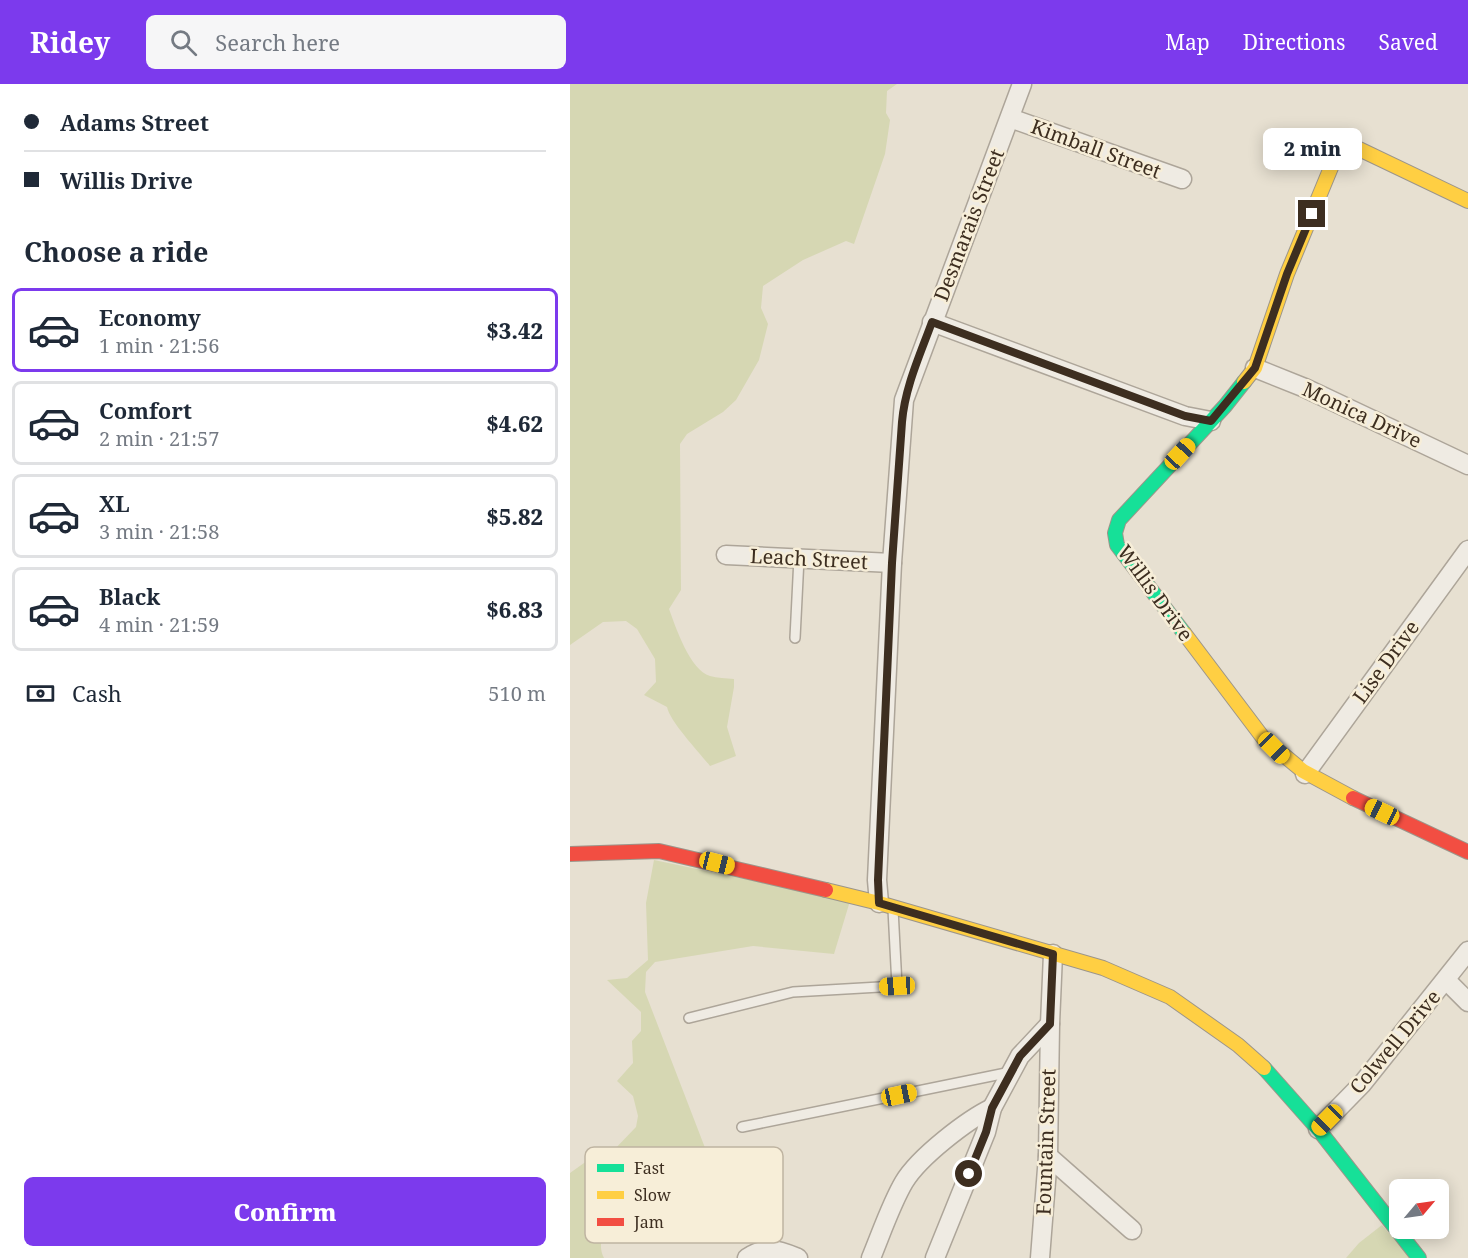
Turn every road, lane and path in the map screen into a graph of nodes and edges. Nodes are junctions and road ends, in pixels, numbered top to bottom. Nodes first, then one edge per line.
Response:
1 (1022, 84) edge
2 (1010, 118) junction
3 (1182, 180) dead end
4 (1468, 201) edge
5 (932, 322) junction
6 (1255, 368) junction
7 (1211, 421) junction
8 (1468, 465) edge
9 (1468, 550) edge
10 (726, 555) dead end
11 (799, 558) junction
12 (892, 563) junction
13 (795, 638) dead end
14 (1305, 774) junction
15 (1468, 852) edge
16 (570, 854) edge
17 (886, 905) junction
18 (1468, 951) edge
19 (1053, 954) junction
20 (1446, 980) junction
21 (1468, 1002) edge
22 (689, 1018) dead end
23 (1050, 1024) junction
24 (1011, 1072) junction
25 (992, 1108) junction
26 (742, 1127) dead end
27 (1318, 1129) junction
28 (1048, 1156) junction
29 (1132, 1230) dead end
30 (747, 1258) edge
31 (798, 1258) edge
32 (871, 1258) edge
33 (935, 1258) edge
34 (1040, 1258) edge
35 (1419, 1258) edge

1 - 2 street, Desmarais Street
2 - 3 street, Kimball Street
2 - 5 street, Desmarais Street
4 - 6 street, Willis Drive
5 - 7 street
5 - 12 street, Desmarais Street
6 - 7 street, Willis Drive
6 - 8 street, Monica Drive
7 - 14 street, Willis Drive
9 - 14 street, Lise Drive
10 - 11 street, Leach Street
11 - 12 street, Leach Street
11 - 13 lane
12 - 17 street, Desmarais Street
14 - 15 street, Willis Drive
16 - 17 street
17 - 19 street
17 - 22 lane
18 - 20 street, Colwell Drive
19 - 23 street, Fountain Street
19 - 27 street
20 - 21 street
20 - 27 street, Colwell Drive
23 - 24 street
23 - 28 street, Fountain Street
24 - 25 street
24 - 26 lane
25 - 32 street
25 - 33 street
27 - 35 street
28 - 29 street
28 - 34 street, Fountain Street
30 - 31 street

